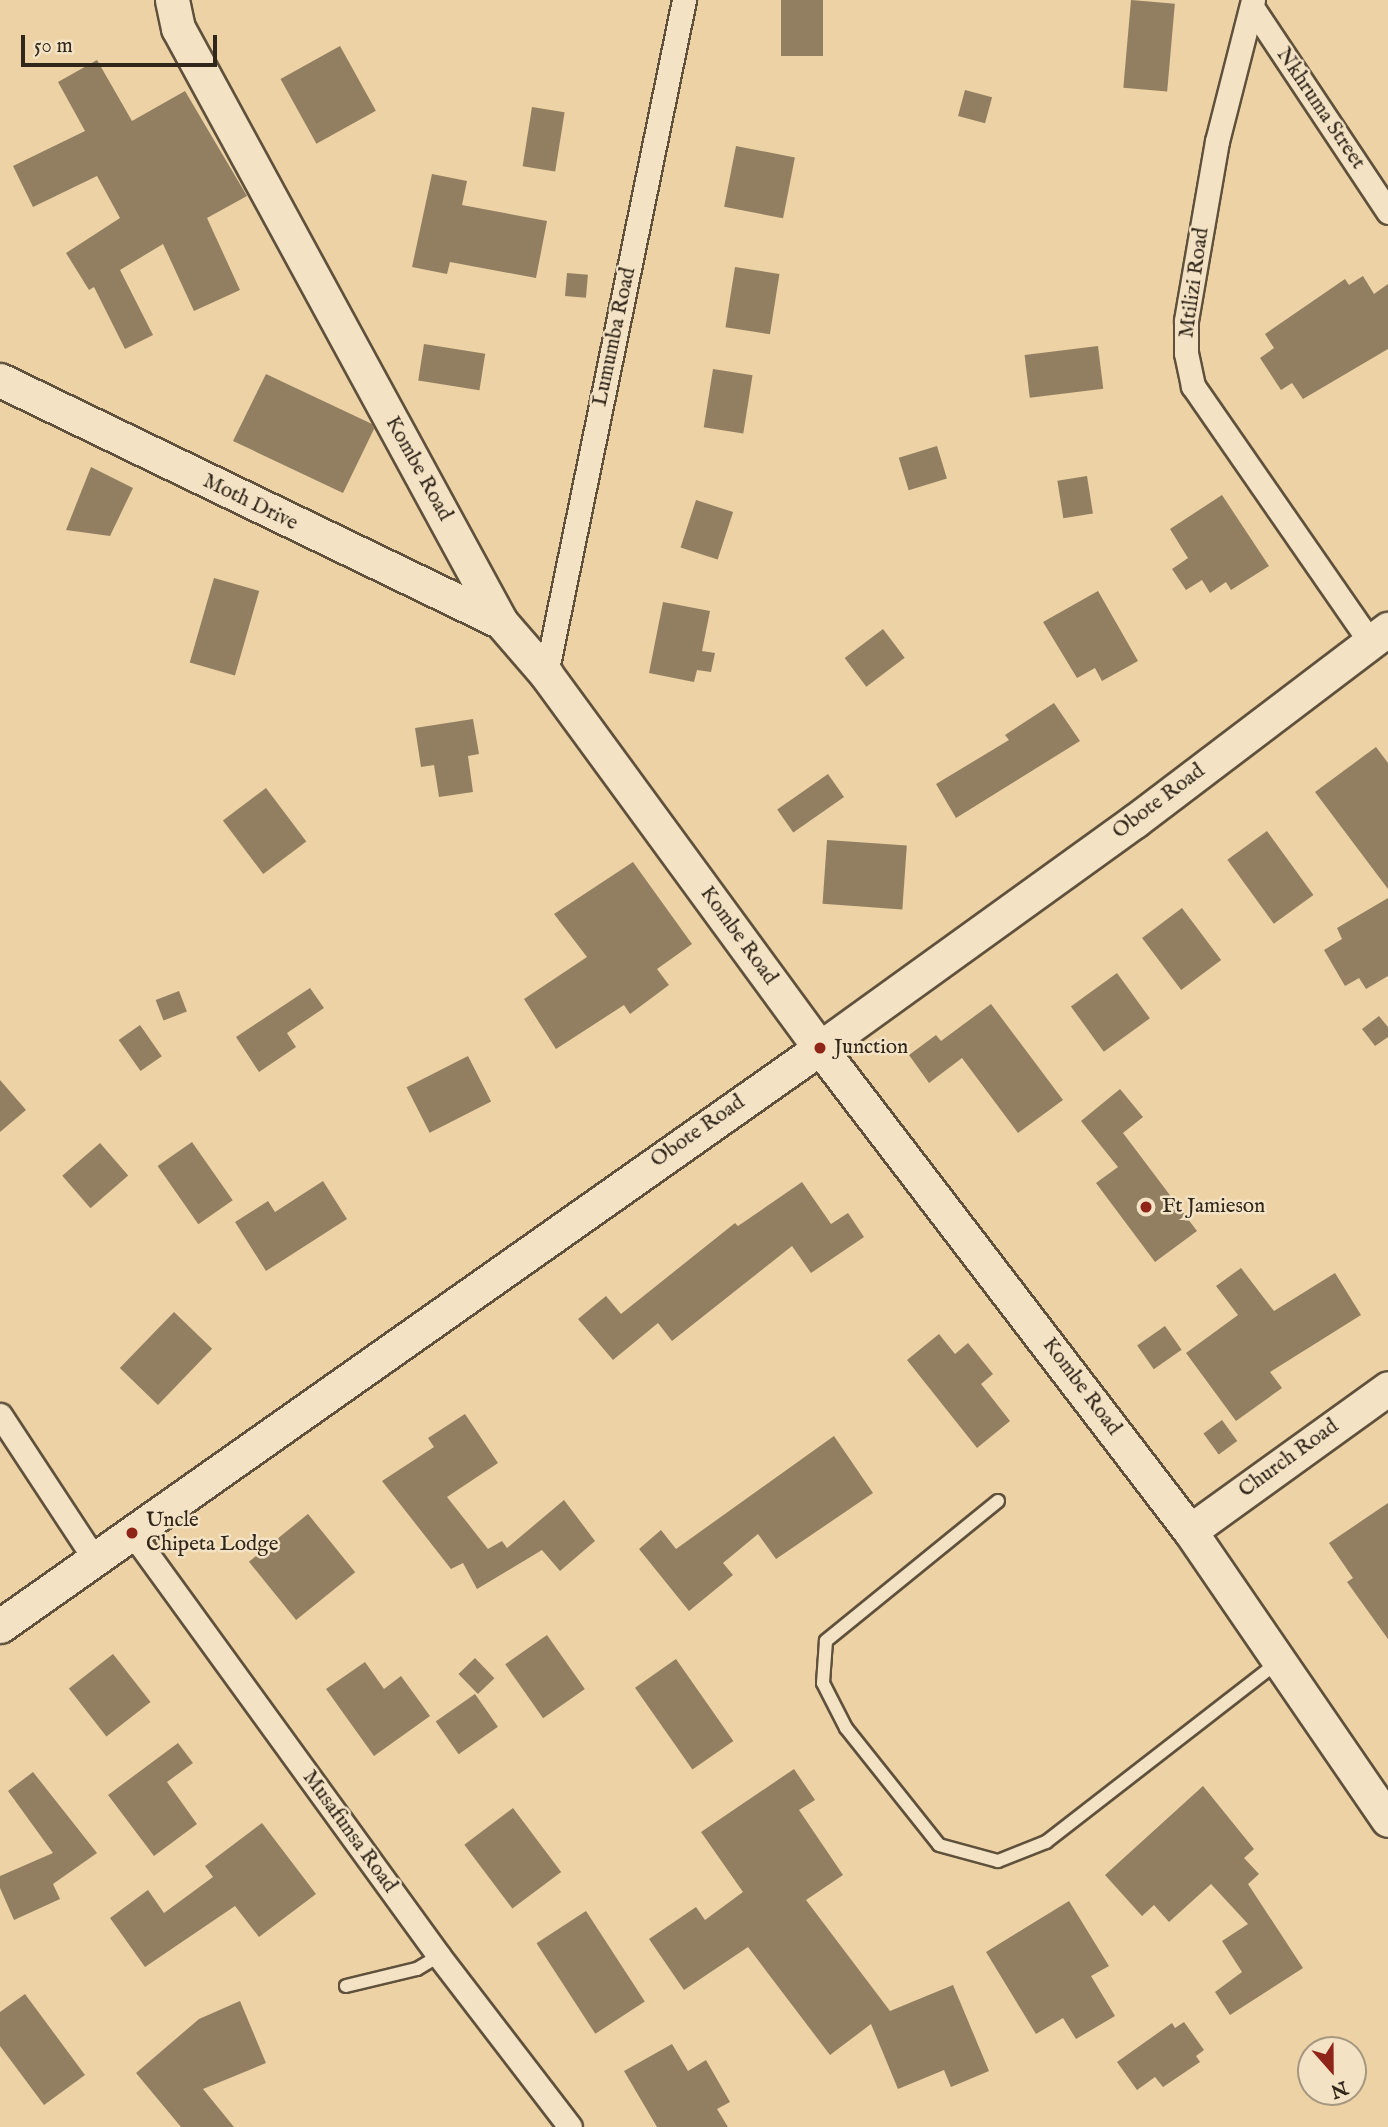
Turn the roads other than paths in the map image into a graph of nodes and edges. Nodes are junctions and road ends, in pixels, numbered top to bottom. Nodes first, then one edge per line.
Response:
1 (172, 0) edge
2 (684, 0) edge
3 (1253, 3) edge
4 (1388, 212) edge
5 (0, 380) edge
6 (501, 622) junction
7 (1379, 635) edge
8 (546, 674) junction
9 (820, 1048) junction
10 (1388, 1388) edge
11 (0, 1415) edge
12 (998, 1501) dead end
13 (1190, 1531) junction
14 (132, 1533) junction
15 (94, 1558) junction
16 (0, 1626) edge
17 (1279, 1661) junction
18 (1388, 1820) edge
19 (439, 1956) junction
20 (346, 1986) dead end
21 (569, 2127) edge

1 - 6 street, Kombe Road
2 - 8 street, Lumumba Road
3 - 4 street, Nkhruma Street
3 - 7 street, Mtilizi Road
5 - 6 street, Moth Drive
6 - 8 street, Kombe Road
7 - 9 street, Obote Road
8 - 9 street, Kombe Road
9 - 13 street, Kombe Road
9 - 14 street, Obote Road
10 - 13 street, Church Road
11 - 15 street
12 - 17 lane
13 - 17 street, Kombe Road
14 - 15 street, Obote Road
14 - 19 street, Musafunsa Road
15 - 16 street, Obote Road
17 - 18 street, Kombe Road
19 - 20 lane
19 - 21 street, Musafunsa Road

